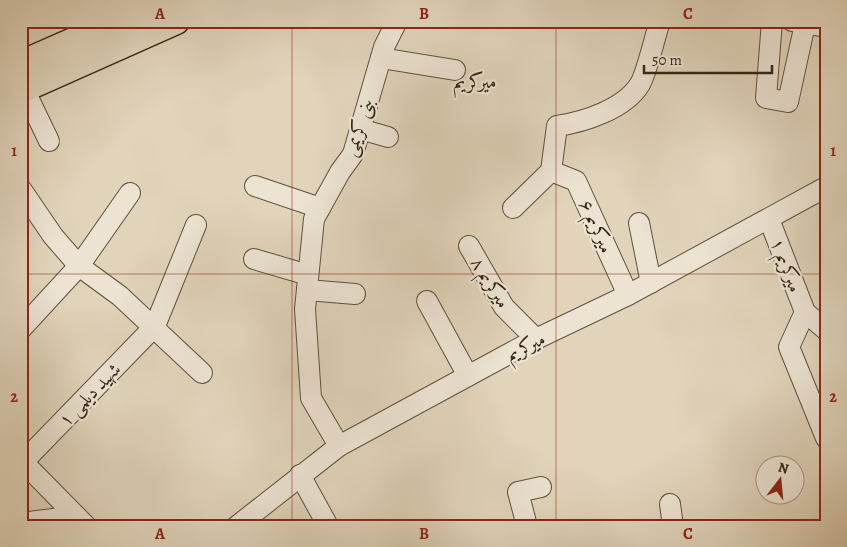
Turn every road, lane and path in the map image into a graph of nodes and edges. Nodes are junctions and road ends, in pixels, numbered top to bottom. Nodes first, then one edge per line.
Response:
1 (119, 21) edge
2 (176, 21) edge
3 (397, 21) edge
4 (660, 21) edge
5 (772, 21) edge
6 (798, 23) edge
7 (826, 26) edge
8 (381, 58) junction
9 (455, 70) dead end
10 (22, 81) edge
11 (360, 129) junction
12 (388, 137) dead end
13 (49, 141) dead end
14 (551, 171) junction
15 (255, 186) dead end
16 (826, 187) edge
17 (21, 189) edge
18 (130, 193) dead end
19 (320, 208) junction
20 (513, 208) dead end
21 (769, 219) junction
22 (639, 223) dead end
23 (196, 225) dead end
24 (469, 246) dead end
25 (254, 259) dead end
26 (79, 266) junction
27 (308, 282) junction
28 (651, 283) junction
29 (355, 294) dead end
30 (628, 295) junction
31 (427, 301) dead end
32 (805, 312) junction
33 (155, 326) junction
34 (21, 329) edge
35 (826, 330) edge
36 (536, 339) junction
37 (202, 373) dead end
38 (468, 376) junction
39 (826, 438) edge
40 (339, 446) junction
41 (22, 461) edge
42 (300, 475) junction
43 (542, 487) dead end
44 (670, 504) dead end
45 (81, 521) edge
46 (21, 523) edge
47 (238, 525) edge
48 (328, 526) edge
49 (527, 526) edge
50 (673, 526) edge

1 - 10 main road
2 - 10 main road
3 - 8 street, بنی کریمی
4 - 14 street
5 - 6 street
6 - 7 street
8 - 9 street
8 - 11 street, بنی کریمی
10 - 13 street
11 - 12 street
11 - 19 street, بنی کریمی
14 - 20 street
14 - 30 street, میرکریم ۶
15 - 19 street
16 - 21 street, میرکریم
17 - 26 street
18 - 26 street
19 - 27 street, بنی کریمی
21 - 28 street, میرکریم
21 - 32 street, ۱ میرکریم
22 - 28 street
23 - 33 street
24 - 36 street, ۸ میرکریم
25 - 27 street
26 - 33 street
26 - 34 street
27 - 29 street
27 - 40 street, بنی کریمی
28 - 30 street, میرکریم
30 - 36 street, میرکریم
31 - 38 street
32 - 35 street
32 - 39 street
33 - 37 street
33 - 41 street, شهید دیلمی ۱
36 - 38 street, میرکریم
38 - 40 street, میرکریم
40 - 42 street, میرکریم
41 - 45 street
42 - 47 street, میرکریم
42 - 48 street
43 - 49 street
44 - 50 street
45 - 46 street

